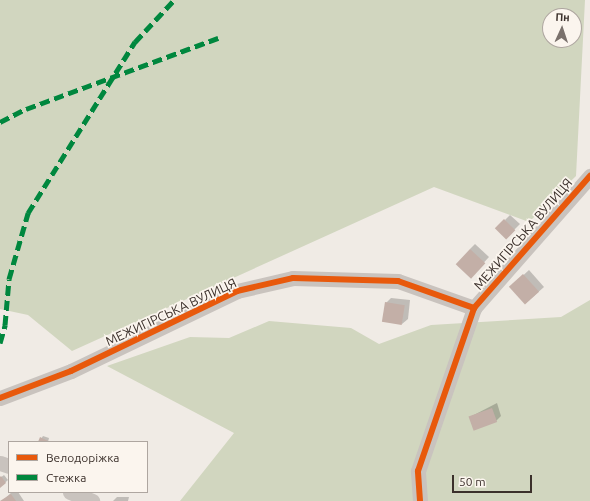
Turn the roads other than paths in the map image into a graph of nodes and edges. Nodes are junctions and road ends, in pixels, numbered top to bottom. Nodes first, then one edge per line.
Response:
1 (590, 176) edge
2 (474, 308) junction
3 (0, 398) edge
4 (72, 493) edge
5 (92, 501) edge
6 (420, 501) edge

1 - 2 street, МЕЖИГІРСЬКА ВУЛИЦЯ
2 - 3 street, МЕЖИГІРСЬКА ВУЛИЦЯ
2 - 6 street, МЕЖИГІРСЬКА ВУЛИЦЯ
4 - 5 street

